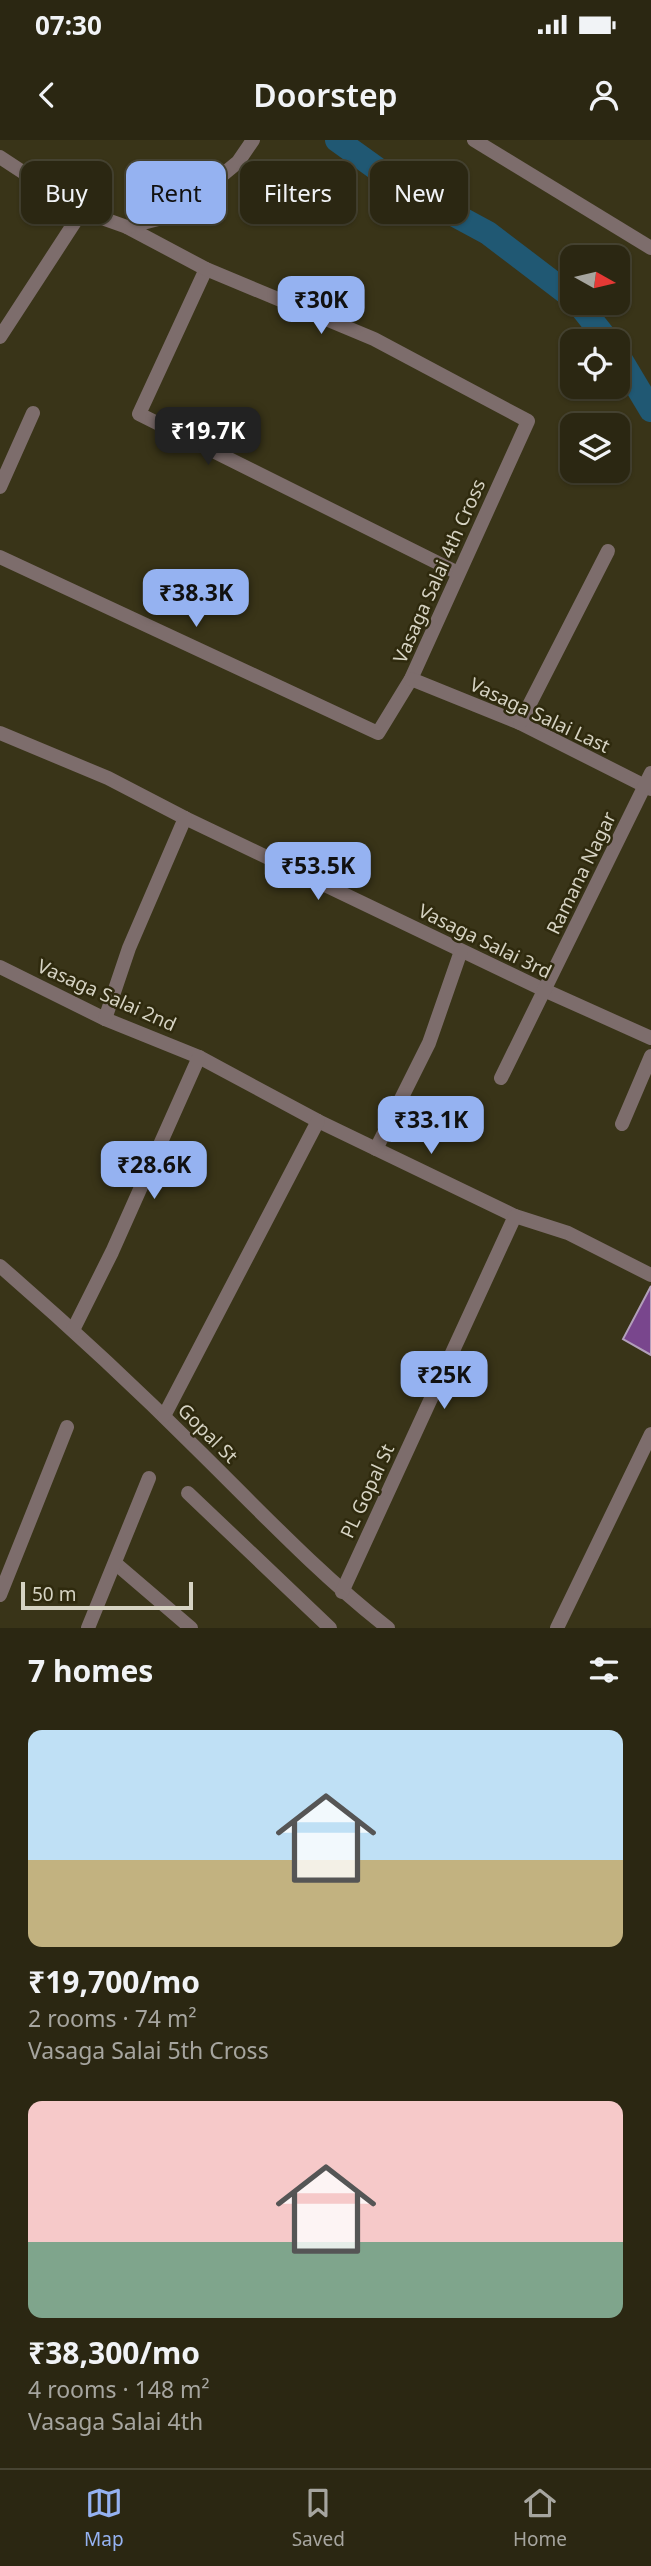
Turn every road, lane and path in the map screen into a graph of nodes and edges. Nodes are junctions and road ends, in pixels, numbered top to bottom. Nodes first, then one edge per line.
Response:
1 (253, 140) edge
2 (474, 140) edge
3 (0, 158) edge
4 (21, 172) edge
5 (112, 222) edge
6 (74, 224) edge
7 (127, 227) junction
8 (651, 248) edge
9 (206, 269) junction
10 (0, 337) edge
11 (33, 413) dead end
12 (0, 487) edge
13 (608, 551) dead end
14 (0, 557) edge
15 (458, 573) junction
16 (411, 679) junction
17 (520, 723) junction
18 (0, 733) edge
19 (649, 783) edge
20 (185, 818) junction
21 (461, 951) junction
22 (0, 967) edge
23 (544, 990) junction
24 (105, 1019) junction
25 (651, 1038) edge
26 (651, 1056) edge
27 (199, 1057) junction
28 (500, 1078) dead end
29 (318, 1121) junction
30 (621, 1124) dead end
31 (376, 1149) junction
32 (515, 1216) junction
33 (0, 1266) edge
34 (651, 1275) edge
35 (74, 1330) junction
36 (164, 1416) junction
37 (67, 1427) dead end
38 (651, 1434) edge
39 (149, 1478) dead end
40 (188, 1493) dead end
41 (115, 1563) junction
42 (342, 1592) junction
43 (0, 1595) edge
44 (88, 1628) edge
45 (191, 1628) edge
46 (330, 1628) edge
47 (388, 1628) edge
48 (557, 1628) edge

1 - 7 street
2 - 8 street
3 - 4 street
5 - 7 street
6 - 10 street
7 - 9 street
9 - 15 street
9 - 15 street, Vasaga Salai 4th Cross
11 - 12 street
13 - 17 street
14 - 16 street, Vasaga Salai 4th Cross
15 - 16 street, Vasaga Salai 4th Cross
16 - 17 street, Vasaga Salai Last
17 - 19 street, Vasaga Salai Last
18 - 20 street, Vasaga Salai 3rd
19 - 23 street, Ramana Nagar
20 - 21 street, Vasaga Salai 3rd
20 - 24 street
21 - 23 street, Vasaga Salai 3rd
21 - 31 street
22 - 24 street, Vasaga Salai 2nd
23 - 25 street, Vasaga Salai 3rd
23 - 28 street, Ramana Nagar
24 - 27 street, Vasaga Salai 2nd
26 - 30 street
27 - 29 street, Vasaga Salai 2nd
27 - 35 street
29 - 31 street, Vasaga Salai 2nd
29 - 36 street
31 - 32 street, Vasaga Salai 2nd
32 - 34 street, Vasaga Salai 2nd
32 - 42 street, PL Gopal St
33 - 35 street, Gopal St
35 - 36 street, Gopal St
36 - 42 street, Gopal St
37 - 43 street
38 - 48 street
39 - 41 street
40 - 46 street
41 - 44 street
41 - 45 street
42 - 47 street, Gopal St

